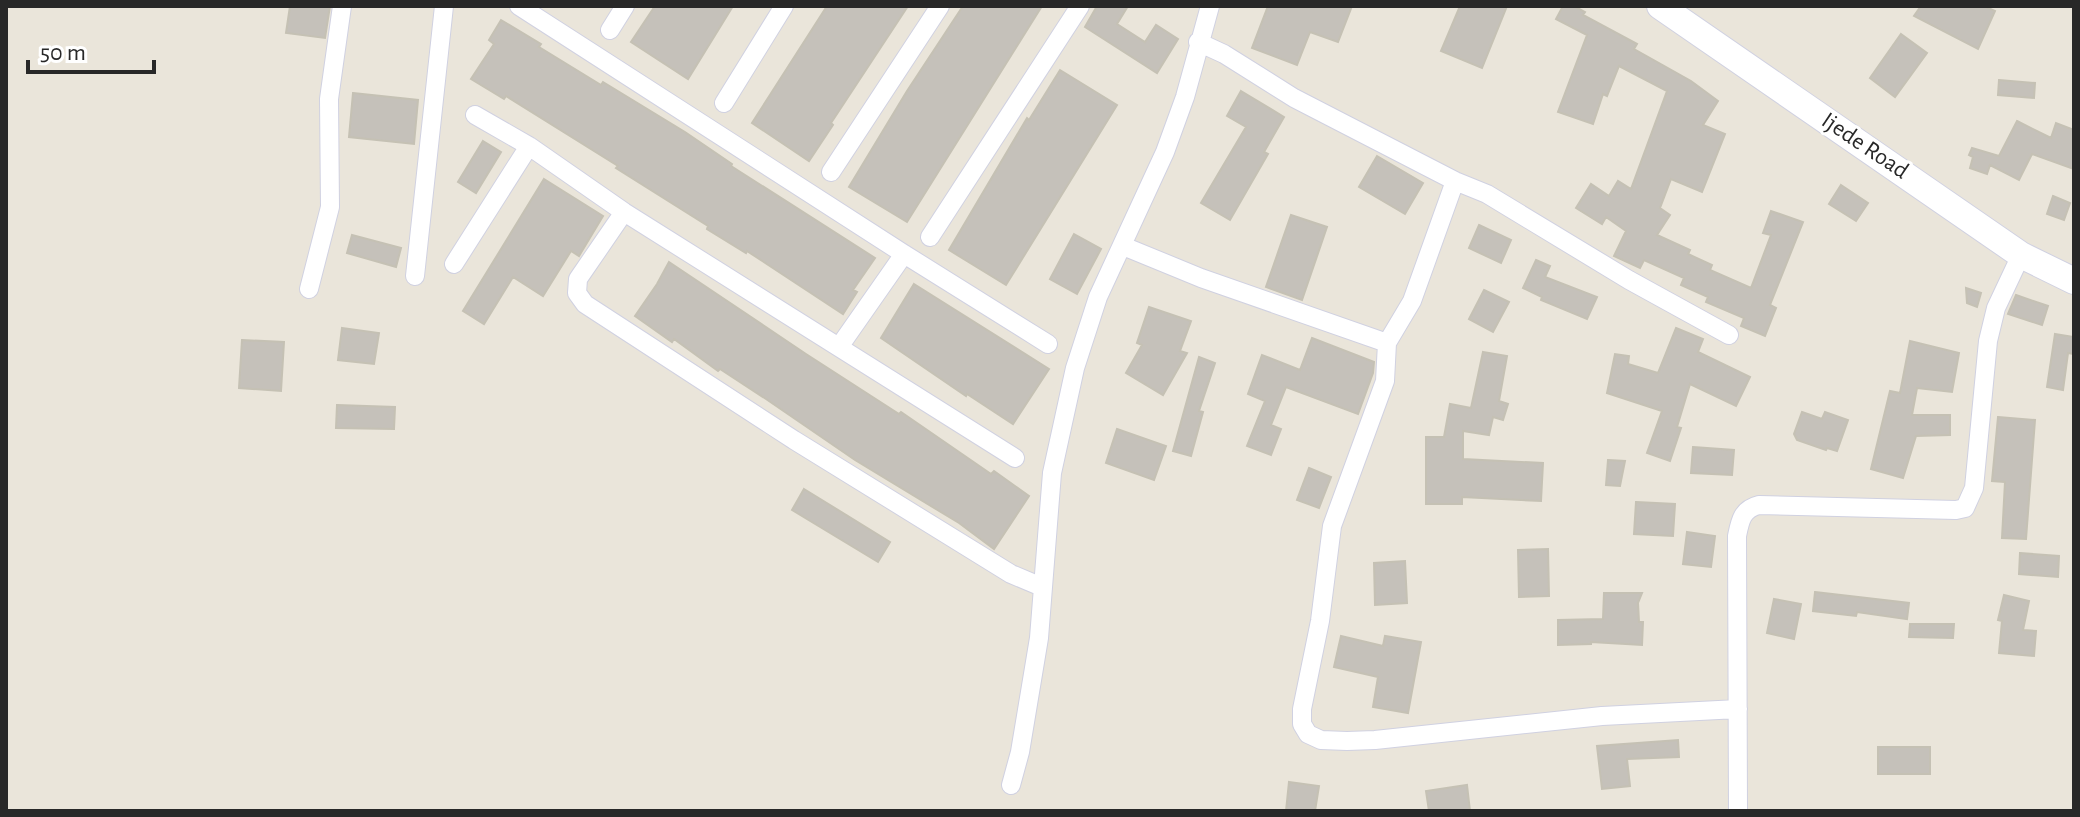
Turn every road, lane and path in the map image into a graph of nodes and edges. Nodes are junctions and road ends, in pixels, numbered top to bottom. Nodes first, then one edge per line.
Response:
1 (342, 6) edge
2 (444, 6) edge
3 (519, 6) edge
4 (625, 6) edge
5 (784, 6) edge
6 (940, 6) edge
7 (1080, 6) edge
8 (1210, 6) edge
9 (1660, 6) edge
10 (610, 30) dead end
11 (1198, 42) junction
12 (724, 103) dead end
13 (475, 115) dead end
14 (529, 146) junction
15 (831, 172) dead end
16 (1455, 181) junction
17 (624, 212) junction
18 (930, 237) dead end
19 (1123, 246) junction
20 (904, 254) junction
21 (2021, 255) junction
22 (454, 264) dead end
23 (415, 276) dead end
24 (2074, 281) edge
25 (309, 289) dead end
26 (1729, 335) dead end
27 (1387, 343) junction
28 (1048, 344) dead end
29 (839, 347) junction
30 (1015, 458) dead end
31 (1042, 587) junction
32 (1738, 709) junction
33 (1011, 785) dead end
34 (1738, 811) edge

1 - 25 street
2 - 23 street
3 - 20 street
4 - 10 street
5 - 12 street
6 - 15 street
7 - 18 street
8 - 11 street
9 - 21 main road, Ijede Road
11 - 16 street
11 - 19 street
13 - 14 street
14 - 17 street
14 - 22 street
16 - 26 street
16 - 27 street
17 - 29 street
17 - 31 street
19 - 27 street
19 - 31 street
20 - 28 street
20 - 29 street
21 - 24 main road, Ijede Road
21 - 32 street
27 - 32 street
29 - 30 street
31 - 33 street
32 - 34 street

